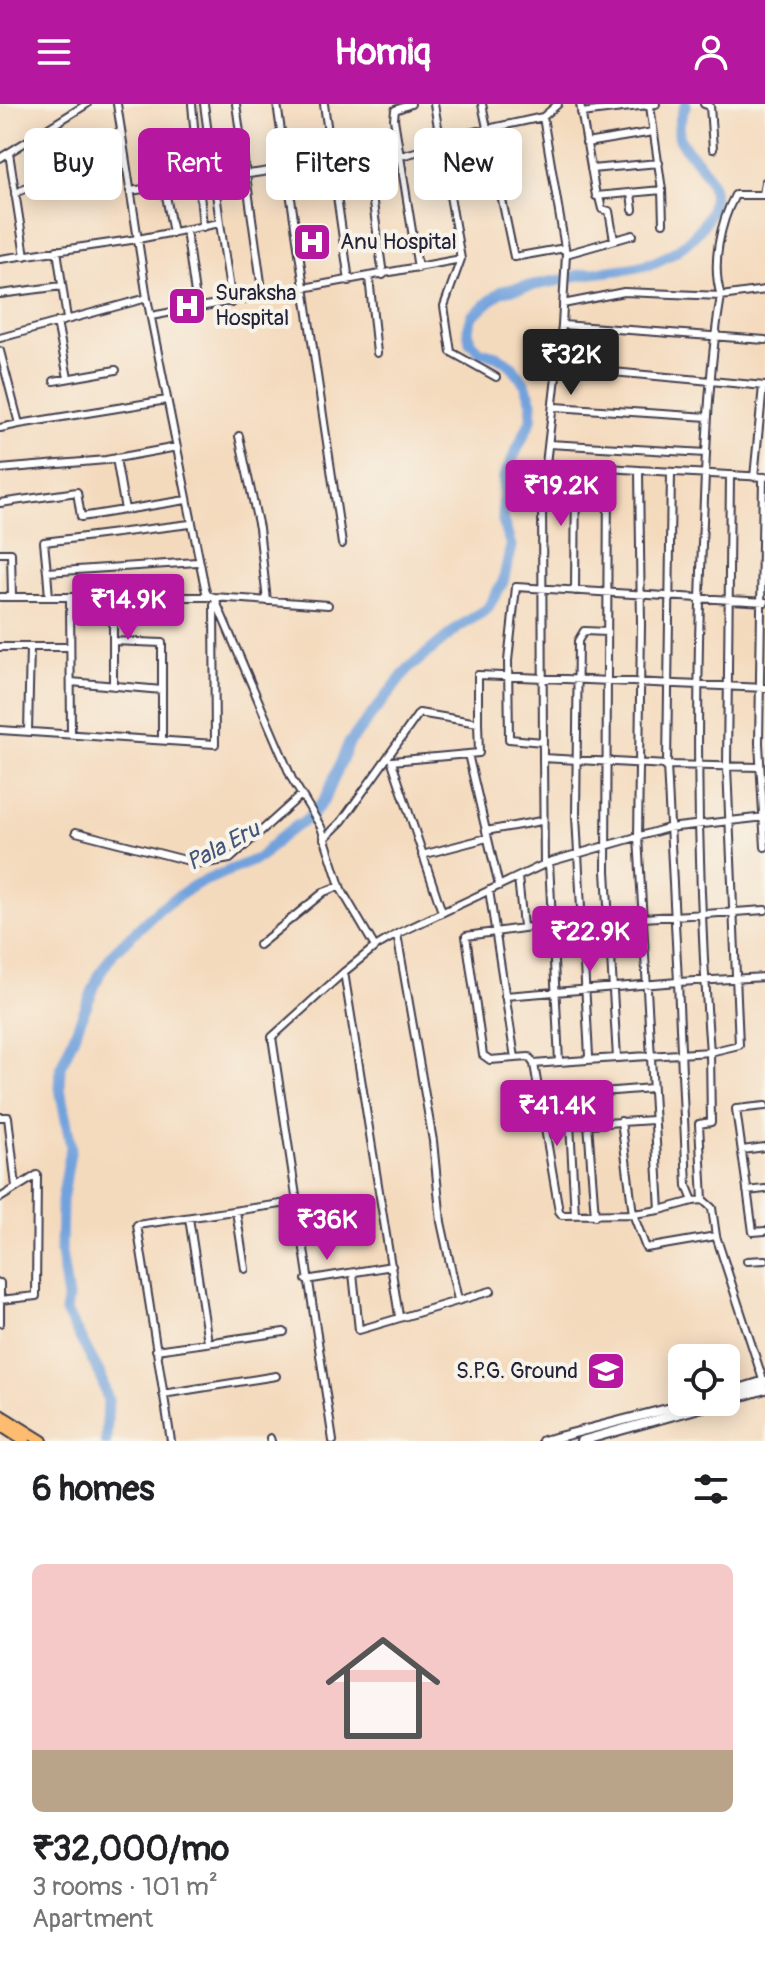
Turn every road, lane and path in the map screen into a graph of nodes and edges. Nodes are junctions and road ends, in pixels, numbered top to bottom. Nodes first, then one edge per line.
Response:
1 (87, 104) edge
2 (117, 104) edge
3 (192, 104) edge
4 (204, 104) edge
5 (236, 104) edge
6 (277, 104) edge
7 (324, 104) edge
8 (411, 104) edge
9 (434, 104) edge
10 (482, 104) edge
11 (558, 104) edge
12 (580, 104) edge
13 (653, 105) edge
14 (710, 105) edge
15 (581, 113) junction
16 (543, 117) junction
17 (119, 128) edge
18 (194, 128) edge
19 (207, 128) edge
20 (240, 128) edge
21 (281, 128) edge
22 (327, 128) edge
23 (438, 128) edge
24 (485, 128) edge
25 (490, 128) edge
26 (653, 132) junction
27 (586, 143) junction
28 (122, 148) edge
29 (713, 149) dead end
30 (414, 152) edge
31 (9, 153) junction
32 (399, 157) junction
33 (0, 158) edge
34 (659, 163) junction
35 (591, 169) junction
36 (765, 182) edge
37 (24, 189) edge
38 (138, 190) edge
39 (662, 190) junction
40 (130, 191) junction
41 (631, 193) junction
42 (15, 194) junction
43 (764, 195) edge
44 (250, 196) edge
45 (599, 197) junction
46 (167, 200) edge
47 (201, 200) edge
48 (217, 200) edge
49 (292, 200) edge
50 (337, 200) edge
51 (372, 200) edge
52 (451, 200) edge
53 (501, 200) edge
54 (633, 210) dead end
55 (220, 223) junction
56 (663, 223) dead end
57 (203, 227) junction
58 (186, 230) junction
59 (173, 233) junction
60 (633, 235) dead end
61 (138, 239) junction
62 (614, 240) junction
63 (57, 250) junction
64 (565, 251) junction
65 (25, 256) junction
66 (0, 259) edge
67 (461, 259) junction
68 (418, 268) junction
69 (383, 275) junction
70 (369, 277) junction
71 (349, 281) junction
72 (62, 286) junction
73 (305, 290) junction
74 (765, 290) edge
75 (0, 294) edge
76 (721, 296) junction
77 (263, 297) junction
78 (147, 298) junction
79 (232, 303) junction
80 (563, 304) junction
81 (197, 308) junction
82 (151, 316) junction
83 (67, 319) junction
84 (57, 322) junction
85 (562, 325) junction
86 (714, 336) junction
87 (0, 338) edge
88 (765, 340) edge
89 (0, 351) edge
90 (377, 353) dead end
91 (558, 367) junction
92 (116, 370) dead end
93 (496, 377) dead end
94 (68, 378) junction
95 (54, 381) dead end
96 (710, 381) junction
97 (764, 386) edge
98 (167, 400) junction
99 (555, 407) junction
100 (708, 417) junction
101 (19, 424) junction
102 (0, 428) edge
103 (239, 436) dead end
104 (549, 444) junction
105 (177, 447) junction
106 (706, 453) junction
107 (116, 458) junction
108 (546, 464) junction
109 (576, 465) junction
110 (608, 468) junction
111 (0, 469) edge
112 (639, 470) junction
113 (671, 472) junction
114 (705, 474) junction
115 (730, 475) junction
116 (754, 477) junction
117 (764, 477) edge
118 (186, 500) junction
119 (0, 503) edge
120 (125, 510) junction
121 (190, 524) junction
122 (342, 544) dead end
123 (0, 553) edge
124 (197, 562) junction
125 (47, 572) junction
126 (545, 589) junction
127 (575, 591) junction
128 (606, 593) junction
129 (640, 595) junction
130 (669, 596) junction
131 (0, 597) edge
132 (12, 597) junction
133 (49, 597) junction
134 (70, 597) junction
135 (113, 597) junction
136 (214, 597) junction
137 (700, 598) junction
138 (731, 599) junction
139 (267, 601) junction
140 (763, 601) edge
141 (328, 605) dead end
142 (607, 632) junction
143 (113, 641) junction
144 (0, 647) edge
145 (30, 647) junction
146 (70, 647) junction
147 (542, 675) junction
148 (508, 676) junction
149 (577, 679) junction
150 (606, 681) junction
151 (669, 681) junction
152 (71, 682) junction
153 (641, 682) junction
154 (698, 683) junction
155 (730, 684) junction
156 (113, 686) junction
157 (763, 688) edge
158 (161, 694) junction
159 (478, 723) junction
160 (0, 730) edge
161 (28, 731) junction
162 (71, 734) junction
163 (162, 740) junction
164 (543, 742) junction
165 (468, 754) junction
166 (385, 756) junction
167 (543, 758) junction
168 (576, 759) junction
169 (605, 761) junction
170 (392, 762) junction
171 (638, 765) junction
172 (667, 765) junction
173 (696, 766) junction
174 (727, 767) junction
175 (762, 771) edge
176 (301, 795) junction
177 (764, 818) edge
178 (541, 821) junction
179 (729, 821) junction
180 (698, 825) junction
181 (668, 828) junction
182 (76, 832) dead end
183 (487, 834) junction
184 (638, 837) junction
185 (324, 839) junction
186 (606, 847) junction
187 (765, 847) edge
188 (578, 854) junction
189 (422, 855) junction
190 (546, 863) junction
191 (518, 877) junction
192 (340, 886) junction
193 (499, 886) junction
194 (489, 890) junction
195 (765, 910) edge
196 (734, 911) junction
197 (442, 912) junction
198 (700, 914) junction
199 (674, 916) junction
200 (643, 918) junction
201 (609, 920) junction
202 (583, 922) junction
203 (552, 924) junction
204 (523, 926) junction
205 (493, 930) junction
206 (397, 934) junction
207 (259, 945) dead end
208 (375, 947) junction
209 (344, 972) junction
210 (765, 977) edge
211 (736, 979) junction
212 (705, 980) junction
213 (678, 982) junction
214 (646, 985) junction
215 (613, 987) junction
216 (587, 989) junction
217 (555, 992) junction
218 (505, 996) junction
219 (710, 1052) junction
220 (679, 1054) junction
221 (651, 1056) junction
222 (515, 1058) junction
223 (617, 1058) junction
224 (587, 1060) junction
225 (559, 1062) junction
226 (534, 1064) junction
227 (652, 1088) junction
228 (539, 1097) junction
229 (765, 1106) edge
230 (0, 1117) edge
231 (653, 1120) junction
232 (621, 1121) junction
233 (588, 1123) junction
234 (570, 1124) junction
235 (699, 1124) junction
236 (543, 1127) junction
237 (684, 1129) junction
238 (765, 1147) edge
239 (742, 1150) junction
240 (16, 1187) junction
241 (765, 1189) edge
242 (747, 1191) junction
243 (0, 1198) edge
244 (703, 1200) junction
245 (693, 1201) junction
246 (295, 1202) junction
247 (660, 1210) junction
248 (236, 1211) junction
249 (633, 1214) junction
250 (575, 1215) junction
251 (595, 1216) junction
252 (189, 1218) junction
253 (765, 1231) edge
254 (716, 1236) junction
255 (765, 1260) edge
256 (747, 1261) dead end
257 (392, 1266) junction
258 (245, 1269) dead end
259 (353, 1273) junction
260 (306, 1280) junction
261 (0, 1283) edge
262 (491, 1291) dead end
263 (0, 1300) edge
264 (458, 1300) junction
265 (399, 1316) junction
266 (0, 1323) edge
267 (284, 1332) dead end
268 (208, 1342) junction
269 (156, 1350) junction
270 (276, 1376) dead end
271 (765, 1384) edge
272 (740, 1390) edge
273 (163, 1394) junction
274 (740, 1394) edge
275 (668, 1409) edge
276 (0, 1415) edge
277 (670, 1416) edge
278 (0, 1425) edge
279 (25, 1441) edge
280 (42, 1441) edge
281 (171, 1441) edge
282 (333, 1441) edge
283 (543, 1441) edge
284 (581, 1441) edge

1 - 31 street
2 - 17 street
3 - 18 street
4 - 19 street
5 - 20 street
6 - 21 street
7 - 22 street
8 - 32 street
9 - 23 street
10 - 24 street
11 - 16 street
12 - 15 street
13 - 15 street
13 - 26 street
14 - 29 street
15 - 27 street
16 - 25 street
16 - 64 street
26 - 27 street
26 - 34 street
27 - 35 street
28 - 40 street
30 - 32 street
31 - 33 street
31 - 42 street
32 - 68 street
34 - 35 street
34 - 39 street
35 - 45 street
36 - 43 street
37 - 42 street
38 - 40 street
39 - 41 street
39 - 56 street
40 - 61 street
41 - 45 street
41 - 54 street
42 - 65 street
43 - 76 street
44 - 77 street
45 - 62 street
46 - 59 street
47 - 57 street
48 - 55 street
49 - 73 street
50 - 71 street
51 - 69 street
52 - 67 street
53 - 64 street
55 - 57 street
55 - 79 street
57 - 58 street
58 - 59 street
58 - 81 street
59 - 61 street
60 - 62 street
61 - 63 street
61 - 78 street
62 - 64 street
63 - 65 street
63 - 72 street
64 - 80 street
65 - 66 street
67 - 68 street
67 - 93 street
68 - 69 street
69 - 70 street
70 - 71 street
70 - 90 street
71 - 73 street
72 - 75 street
72 - 83 street
73 - 77 street
73 - 122 street
74 - 76 street
76 - 80 street
76 - 86 street
77 - 79 street
78 - 82 street
78 - 83 street
79 - 81 street
80 - 85 street
81 - 82 street
82 - 98 street
83 - 84 street
84 - 87 street
84 - 94 street
85 - 86 street
85 - 91 street
86 - 88 street
86 - 96 street
89 - 101 street
91 - 96 street
91 - 99 street
92 - 94 street
94 - 95 street
96 - 97 street
96 - 100 street
97 - 116 street
98 - 101 street
98 - 105 street
99 - 100 street
99 - 104 street
100 - 106 street
101 - 102 street
103 - 139 street
104 - 106 street
104 - 108 street
105 - 107 street
105 - 118 street
106 - 114 street
107 - 111 street
107 - 120 street
108 - 109 street
108 - 126 street
109 - 110 street
109 - 127 street
110 - 112 street
110 - 128 street
112 - 113 street
112 - 129 street
113 - 114 street
113 - 130 street
114 - 115 street
114 - 137 street
115 - 116 street
115 - 138 street
116 - 117 street
117 - 140 street
118 - 120 street
118 - 121 street
119 - 120 street
121 - 124 street
121 - 125 street
123 - 132 street
124 - 125 street
124 - 136 street
125 - 133 street
126 - 127 street
126 - 147 street
126 - 148 street
127 - 128 street
128 - 129 street
128 - 142 street
129 - 130 street
129 - 153 street
130 - 137 street
130 - 151 street
131 - 132 street
132 - 133 street
133 - 134 street
134 - 135 street
134 - 146 street
135 - 136 street
135 - 143 street
136 - 139 street
136 - 163 street
136 - 176 street
137 - 138 street
137 - 154 street
138 - 140 street
138 - 155 street
139 - 141 street
140 - 157 street
142 - 149 street
142 - 150 street
143 - 156 street
143 - 158 street
144 - 145 street
145 - 146 street
145 - 161 street
146 - 152 street
147 - 148 street
147 - 149 street
147 - 164 street
148 - 159 street
148 - 164 street
149 - 150 street
149 - 168 street
150 - 153 street
150 - 169 street
151 - 153 street
151 - 154 street
151 - 172 street
152 - 156 street
152 - 162 street
153 - 171 street
154 - 155 street
154 - 173 street
155 - 157 street
155 - 174 street
156 - 158 street
157 - 175 street
158 - 163 street
159 - 165 street
159 - 166 street
160 - 161 street
161 - 162 street
162 - 163 street
164 - 167 street
165 - 170 street
165 - 183 street
166 - 170 street
166 - 185 street
167 - 168 street
167 - 178 street
168 - 169 street
168 - 188 street
169 - 171 street
169 - 186 street
170 - 189 street
171 - 172 street
171 - 184 street
172 - 173 street
172 - 181 street
173 - 174 street
173 - 180 street
174 - 175 street
174 - 179 street
175 - 177 street
176 - 182 street
176 - 185 street
177 - 179 street
177 - 187 street
178 - 183 street
178 - 190 street
179 - 180 street
179 - 196 street
180 - 181 street
180 - 198 street
181 - 184 street
181 - 199 street
183 - 189 street
183 - 193 street
184 - 186 street
184 - 200 street
185 - 192 street
186 - 188 street
186 - 201 street
188 - 190 street
188 - 202 street
189 - 197 street
190 - 191 street
190 - 203 street
191 - 193 street
191 - 204 street
192 - 207 street
192 - 208 street
193 - 194 street
194 - 197 street
194 - 205 street
195 - 196 street
196 - 198 street
196 - 211 street
197 - 206 street
198 - 199 street
198 - 212 street
199 - 200 street
199 - 213 street
200 - 201 street
200 - 214 street
201 - 202 street
201 - 215 street
202 - 203 street
202 - 216 street
203 - 204 street
203 - 217 street
204 - 205 street
205 - 218 street
205 - 222 street
206 - 208 street
206 - 264 street
208 - 209 street
209 - 246 street
209 - 257 street
210 - 211 street
211 - 212 street
211 - 219 street
212 - 213 street
212 - 219 street
213 - 214 street
213 - 220 street
214 - 215 street
214 - 221 street
215 - 216 street
215 - 223 street
216 - 217 street
216 - 224 street
217 - 218 street
217 - 225 street
218 - 222 street
219 - 220 street
219 - 235 street
220 - 221 street
220 - 237 street
221 - 223 street
221 - 227 street
222 - 226 street
223 - 224 street
224 - 225 street
225 - 226 street
226 - 228 street
227 - 228 street
227 - 231 street
228 - 236 street
229 - 239 street
230 - 240 street
231 - 232 street
231 - 247 street
232 - 233 street
232 - 249 street
233 - 234 street
233 - 251 street
234 - 236 street
234 - 250 street
235 - 237 street
235 - 244 street
236 - 250 street
237 - 245 street
238 - 239 street
239 - 242 street
240 - 243 street
240 - 263 street
241 - 242 street
242 - 253 street
244 - 245 street
244 - 254 street
245 - 247 street
246 - 248 street
246 - 260 street
247 - 249 street
248 - 252 street
248 - 258 street
249 - 251 street
249 - 254 street
250 - 251 street
252 - 268 street
252 - 269 street
254 - 271 street
255 - 256 street
257 - 259 street
257 - 265 street
259 - 260 street
259 - 265 street
260 - 282 street
261 - 263 street
262 - 264 street
263 - 266 street
264 - 265 street
267 - 268 street
268 - 269 street
269 - 273 street
270 - 273 street
271 - 272 street
271 - 274 street
273 - 281 street
275 - 283 street
276 - 280 main road
277 - 284 street
278 - 279 main road

